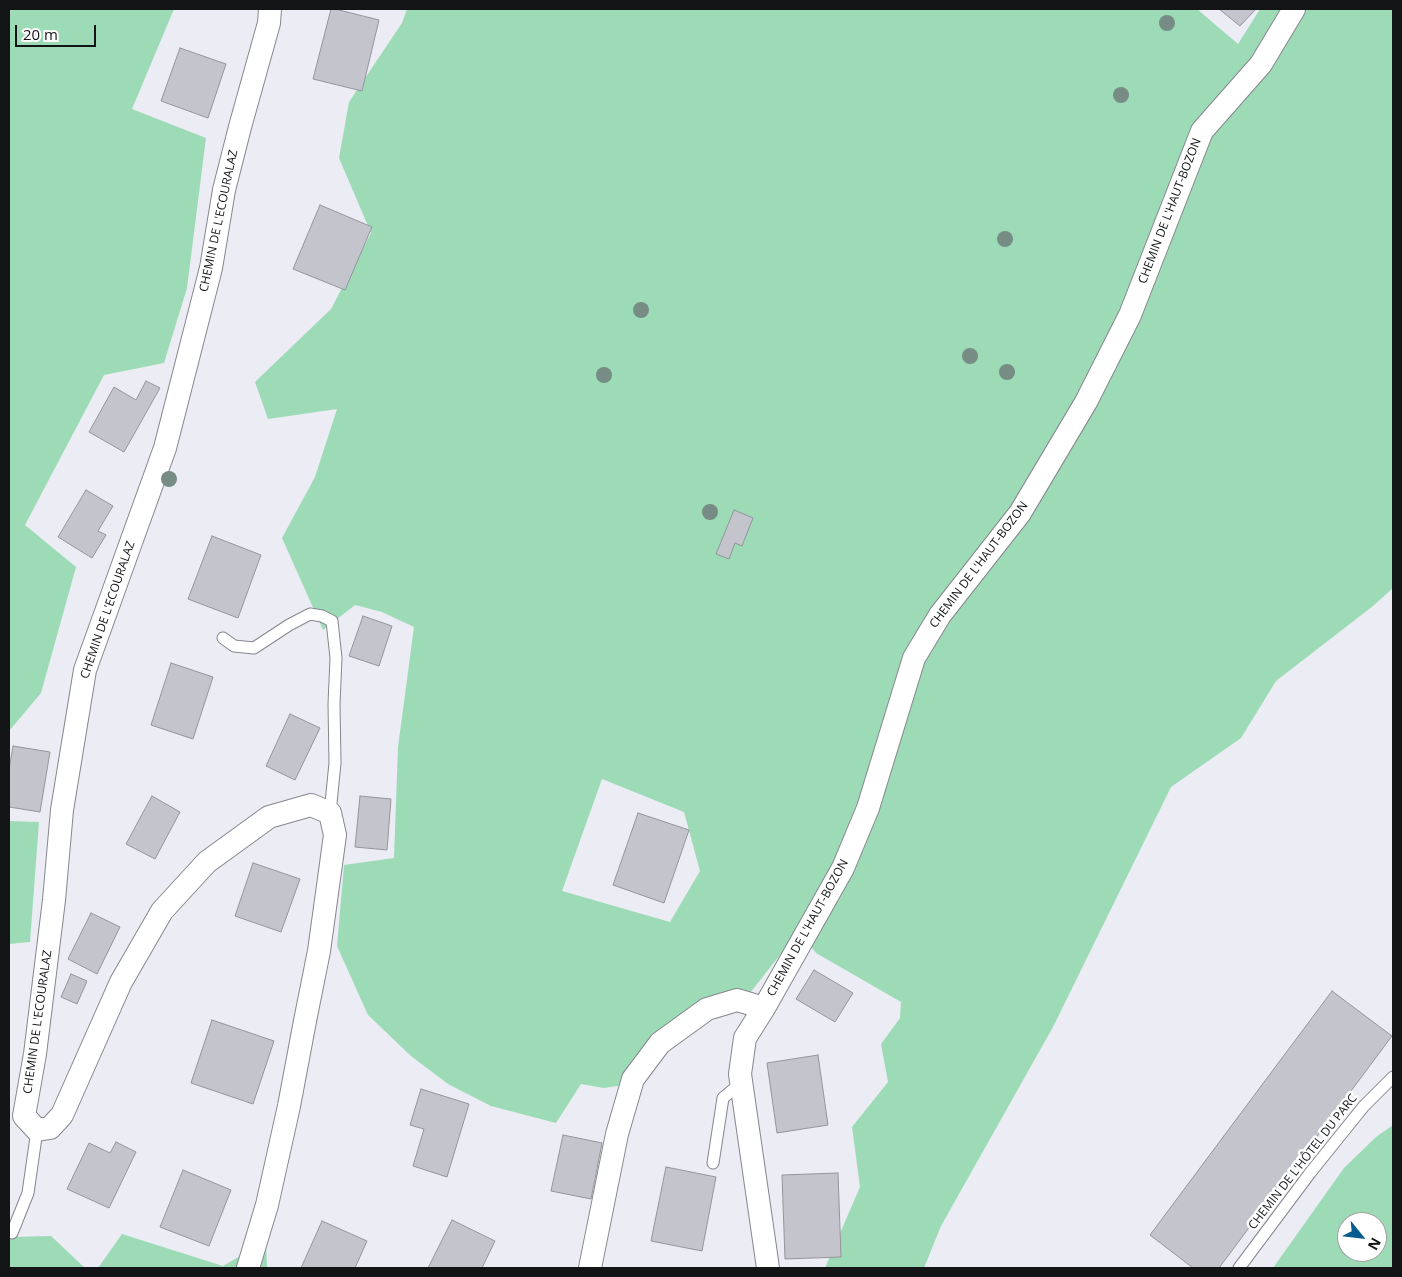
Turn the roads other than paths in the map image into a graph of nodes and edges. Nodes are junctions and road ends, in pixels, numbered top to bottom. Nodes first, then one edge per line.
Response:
1 (270, 9) edge
2 (1294, 9) edge
3 (223, 638) dead end
4 (330, 813) junction
5 (764, 1008) junction
6 (1393, 1076) edge
7 (741, 1083) junction
8 (37, 1130) junction
9 (713, 1163) dead end
10 (12, 1233) dead end
11 (248, 1268) edge
12 (590, 1268) edge
13 (768, 1268) edge
14 (1239, 1268) edge

1 - 8 street, CHEMIN DE L'ECOURALAZ
2 - 5 street, CHEMIN DE L'HAUT-BOZON
3 - 4 lane
4 - 8 street
4 - 11 street
5 - 7 street, CHEMIN DE L'HAUT-BOZON
5 - 12 street
6 - 14 lane, CHEMIN DE L'HÔTEL DU PARC
7 - 9 lane
7 - 13 street, CHEMIN DE L'HAUT-BOZON
8 - 10 lane

